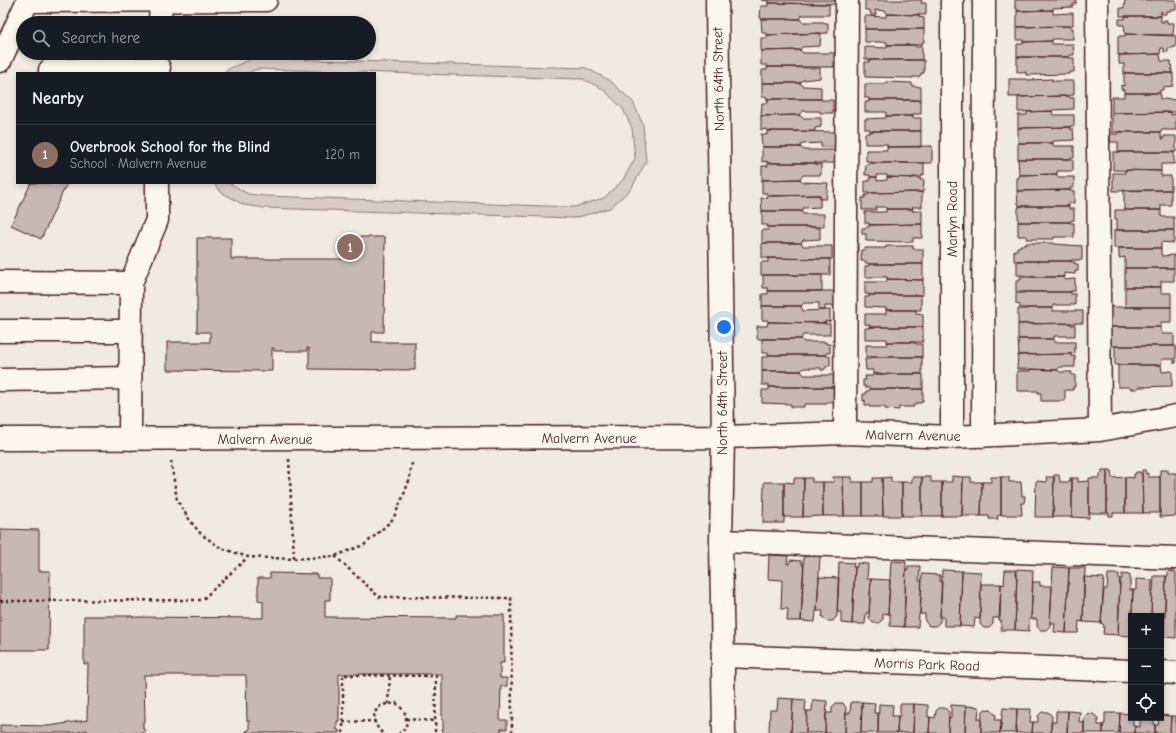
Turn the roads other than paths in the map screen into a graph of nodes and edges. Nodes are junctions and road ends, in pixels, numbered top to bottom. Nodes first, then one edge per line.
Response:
1 (161, 0) edge
2 (186, 0) edge
3 (266, 0) edge
4 (717, 0) edge
5 (847, 0) edge
6 (952, 0) edge
7 (984, 0) edge
8 (1097, 0) edge
9 (27, 1) edge
10 (20, 16) edge
11 (160, 16) edge
12 (16, 25) edge
13 (0, 61) edge
14 (159, 65) edge
15 (50, 72) edge
16 (157, 184) edge
17 (0, 282) edge
18 (130, 283) junction
19 (0, 331) edge
20 (130, 331) junction
21 (130, 378) junction
22 (0, 380) edge
23 (1176, 416) edge
24 (1100, 430) junction
25 (845, 433) junction
26 (983, 436) junction
27 (723, 437) junction
28 (952, 437) junction
29 (0, 439) edge
30 (130, 439) junction
31 (721, 541) junction
32 (1176, 558) edge
33 (723, 656) junction
34 (1128, 671) edge
35 (1164, 672) edge
36 (1176, 673) edge
37 (724, 733) edge

1 - 2 street
1 - 9 street
1 - 11 street
2 - 3 street
4 - 27 street, North 64th Street
5 - 25 street
6 - 28 street, Marlyn Road
7 - 26 street
8 - 24 street
9 - 10 street
12 - 13 street
14 - 15 street
16 - 18 street
17 - 18 street
18 - 20 street
19 - 20 street
20 - 21 street
21 - 22 street
21 - 30 street
23 - 24 street, Malvern Avenue
24 - 26 street, Malvern Avenue
25 - 27 street, Malvern Avenue
25 - 28 street, Malvern Avenue
26 - 28 street, Malvern Avenue
27 - 30 street, Malvern Avenue
27 - 31 street, North 64th Street
29 - 30 street, Malvern Avenue
31 - 32 street
31 - 33 street, North 64th Street
33 - 34 street, Morris Park Road
33 - 37 street, North 64th Street
35 - 36 street

